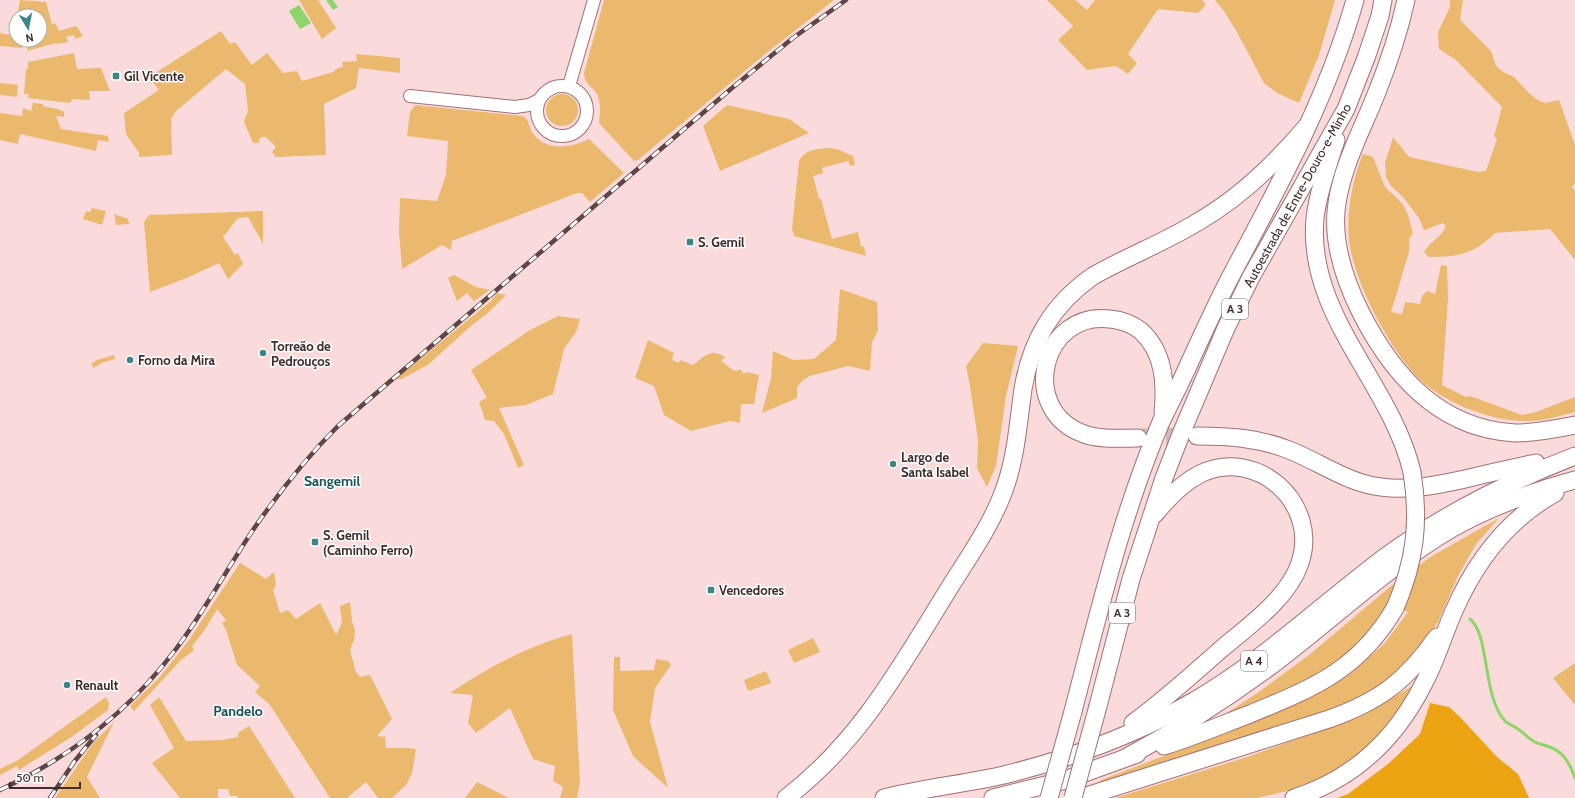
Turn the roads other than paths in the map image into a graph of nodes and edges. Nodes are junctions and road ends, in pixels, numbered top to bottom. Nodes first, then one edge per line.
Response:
1 (594, 0) edge
2 (1355, 0) edge
3 (1383, 0) edge
4 (1406, 0) edge
5 (569, 86) junction
6 (410, 96) dead end
7 (539, 100) junction
8 (515, 107) junction
9 (1346, 109) junction
10 (538, 117) junction
11 (1306, 127) junction
12 (1162, 421) junction
13 (1575, 425) edge
14 (1196, 436) tunnel mouth
15 (1138, 438) tunnel mouth
16 (1575, 454) edge
17 (1575, 480) edge
18 (1575, 484) edge
19 (1150, 521) junction
20 (1453, 614) junction
21 (1106, 742) junction
22 (1127, 757) junction
23 (786, 798) edge
24 (884, 798) edge
25 (993, 798) edge
26 (1049, 798) edge
27 (1073, 798) edge
28 (1080, 798) edge
29 (1294, 798) edge

1 - 5 street
2 - 11 highway, Autoestrada de Entre-Douro-e-Minho / A 3
3 - 9 highway, Autoestrada de Entre-Douro-e-Minho / A 3
4 - 13 highway
5 - 7 street
5 - 10 street
6 - 8 street
7 - 8 street
7 - 10 street
8 - 10 street
9 - 19 highway, Autoestrada de Entre-Douro-e-Minho / A 3
9 - 22 highway, bridge
11 - 12 highway, Autoestrada de Entre-Douro-e-Minho / A 3
11 - 23 highway
12 - 15 highway
12 - 26 highway, Autoestrada de Entre-Douro-e-Minho / A 3, bridge
14 - 16 highway
16 - 21 highway, A 4
17 - 22 highway, A 4
18 - 20 highway
19 - 21 highway
19 - 27 highway, Autoestrada de Entre-Douro-e-Minho / A 3, bridge
20 - 28 highway
20 - 29 highway
21 - 24 highway, A 4
22 - 25 highway, A 4

